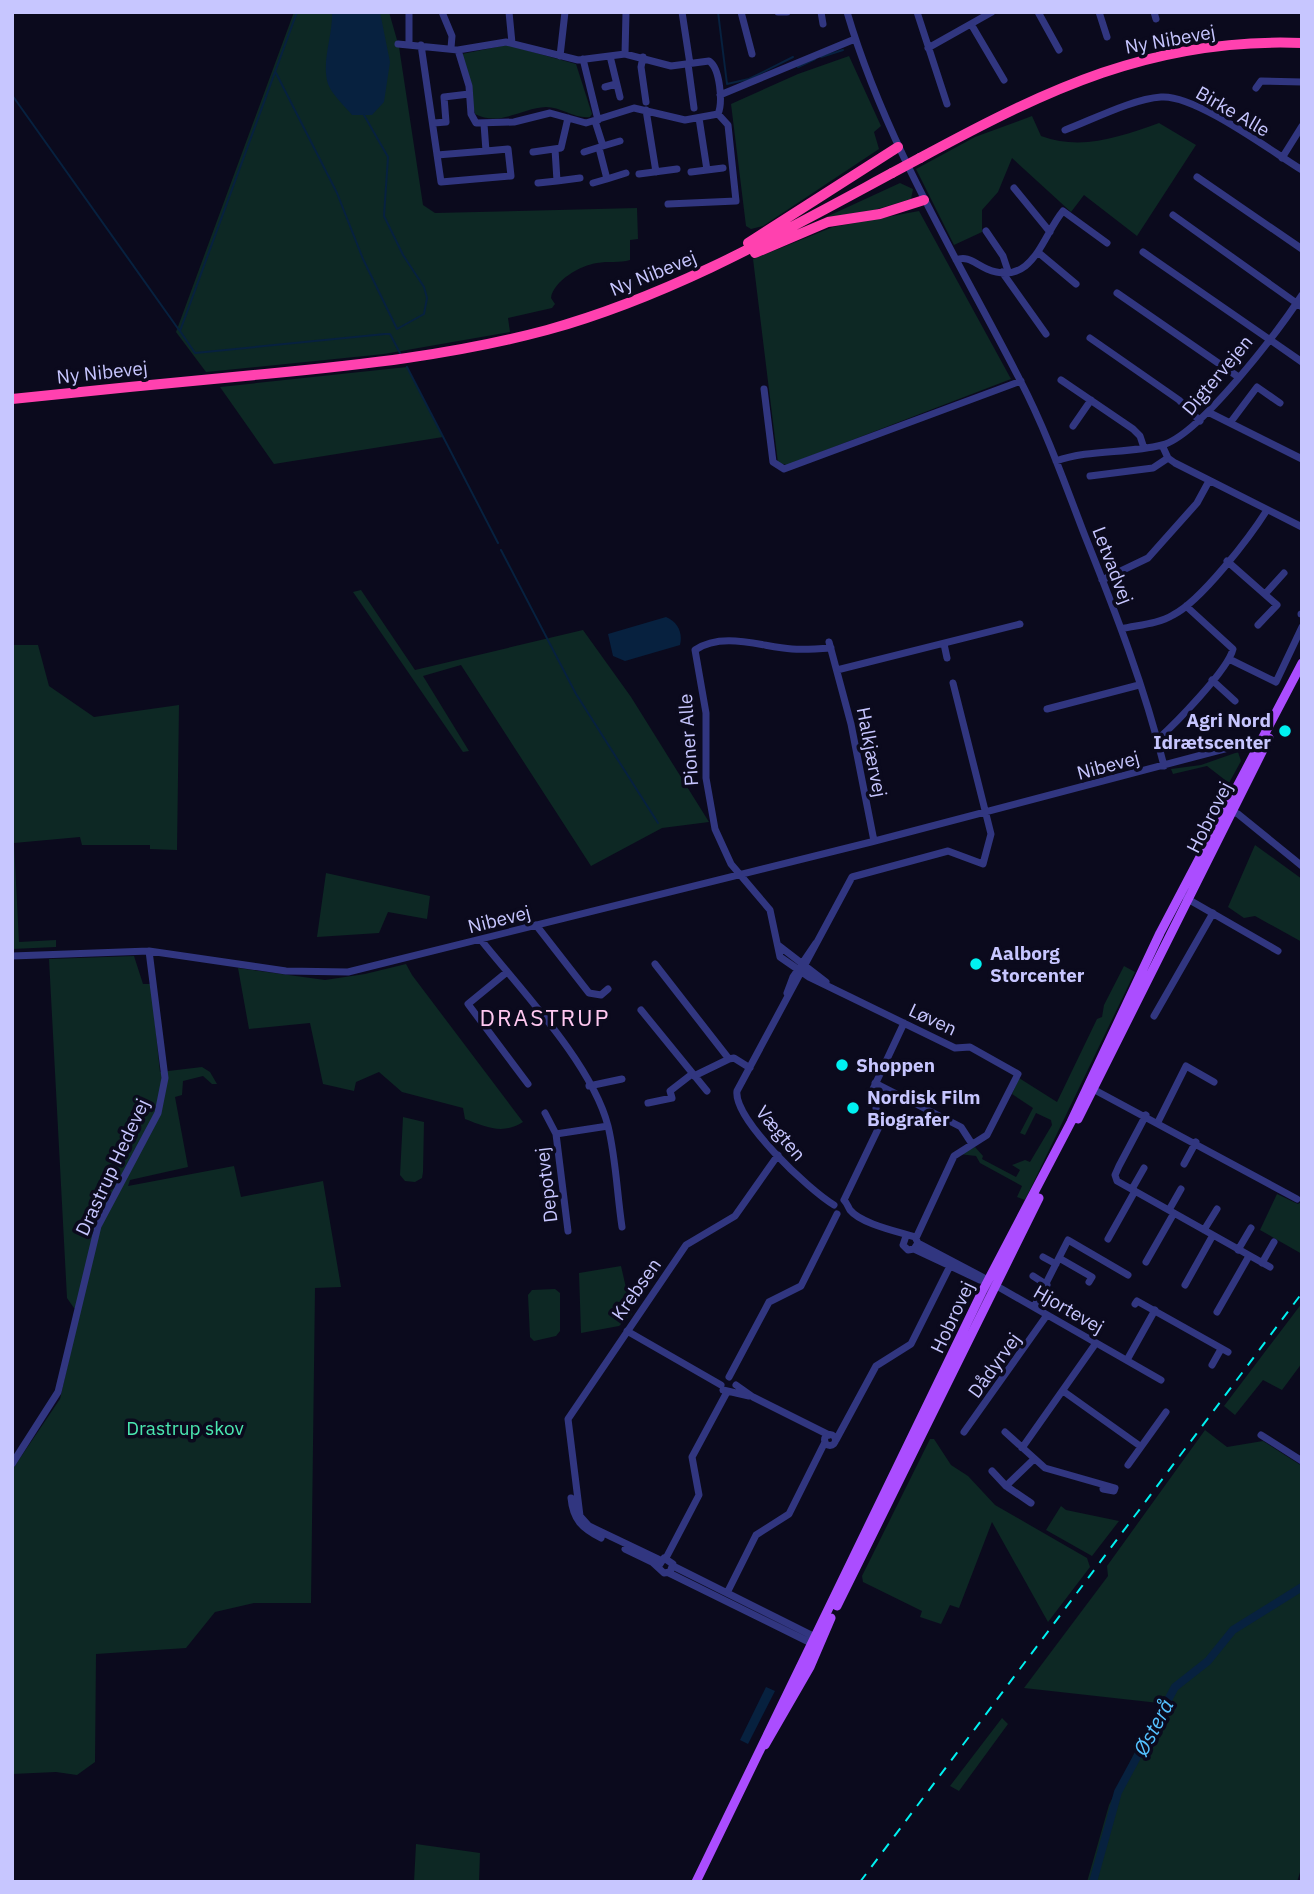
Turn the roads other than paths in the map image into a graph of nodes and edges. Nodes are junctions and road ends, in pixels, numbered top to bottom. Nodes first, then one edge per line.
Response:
1 (409, 12) edge
2 (442, 12) edge
3 (509, 12) edge
4 (565, 12) edge
5 (626, 12) edge
6 (682, 12) edge
7 (741, 12) edge
8 (778, 12) edge
9 (787, 12) edge
10 (821, 12) edge
11 (847, 12) edge
12 (917, 12) edge
13 (992, 12) edge
14 (1038, 12) edge
15 (1099, 12) edge
16 (977, 16) edge
17 (824, 24) dead end
18 (971, 24) junction
19 (1107, 37) dead end
20 (855, 39) junction
21 (512, 43) junction
22 (398, 44) dead end
23 (409, 44) junction
24 (421, 46) junction
25 (1300, 46) edge
26 (928, 48) junction
27 (455, 49) junction
28 (1059, 50) dead end
29 (625, 54) junction
30 (752, 54) dead end
31 (560, 56) junction
32 (610, 56) junction
33 (643, 58) junction
34 (583, 59) junction
35 (689, 64) junction
36 (1004, 80) dead end
37 (1302, 82) edge
38 (616, 84) junction
39 (606, 87) dead end
40 (1256, 88) dead end
41 (469, 94) junction
42 (720, 95) junction
43 (620, 97) dead end
44 (947, 104) dead end
45 (646, 106) junction
46 (694, 108) dead end
47 (718, 114) junction
48 (568, 118) junction
49 (699, 118) junction
50 (596, 121) junction
51 (434, 123) junction
52 (484, 124) junction
53 (1302, 126) edge
54 (1065, 130) dead end
55 (620, 141) dead end
56 (570, 147) dead end
57 (601, 147) junction
58 (898, 147) junction
59 (558, 148) junction
60 (486, 151) junction
61 (533, 152) dead end
62 (584, 152) dead end
63 (437, 155) junction
64 (1282, 158) junction
65 (723, 167) dead end
66 (677, 169) dead end
67 (706, 170) junction
68 (1302, 170) edge
69 (656, 172) junction
70 (691, 172) dead end
71 (626, 173) dead end
72 (639, 174) dead end
73 (1197, 177) dead end
74 (580, 178) dead end
75 (607, 179) junction
76 (558, 181) junction
77 (538, 183) dead end
78 (593, 183) dead end
79 (1014, 188) dead end
80 (924, 200) junction
81 (668, 204) dead end
82 (1173, 215) dead end
83 (986, 231) dead end
84 (1050, 232) junction
85 (1107, 243) dead end
86 (1302, 249) edge
87 (1143, 251) dead end
88 (1039, 253) junction
89 (956, 260) junction
90 (706, 271) junction
91 (1005, 272) junction
92 (1076, 284) dead end
93 (671, 286) junction
94 (1117, 293) dead end
95 (1302, 295) edge
96 (1299, 306) edge
97 (1046, 334) dead end
98 (1090, 338) dead end
99 (1269, 338) junction
100 (1302, 362) edge
101 (1237, 376) junction
102 (1061, 380) dead end
103 (1021, 381) junction
104 (764, 389) dead end
105 (12, 399) edge
106 (1091, 400) junction
107 (1280, 403) dead end
108 (1208, 412) junction
109 (1200, 421) junction
110 (1230, 423) junction
111 (1073, 426) dead end
112 (1161, 445) junction
113 (1144, 448) junction
114 (1168, 458) junction
115 (1302, 459) edge
116 (1056, 461) junction
117 (1090, 476) dead end
118 (1209, 481) junction
119 (1267, 510) junction
120 (1302, 527) edge
121 (1227, 561) junction
122 (1284, 573) dead end
123 (1102, 580) junction
124 (1265, 594) junction
125 (1186, 606) junction
126 (1020, 624) dead end
127 (1258, 625) dead end
128 (1302, 627) edge
129 (1121, 629) junction
130 (944, 644) junction
131 (830, 645) joint
132 (947, 658) dead end
133 (1229, 659) junction
134 (1302, 663) edge
135 (837, 670) junction
136 (1302, 671) edge
137 (1212, 680) junction
138 (953, 683) dead end
139 (1139, 685) junction
140 (1288, 694) junction
141 (1234, 701) dead end
142 (1047, 709) dead end
143 (1157, 740) junction
144 (1258, 752) junction
145 (1164, 766) junction
146 (1228, 811) junction
147 (985, 812) junction
148 (874, 841) junction
149 (1302, 866) edge
150 (739, 874) junction
151 (1183, 896) junction
152 (1213, 913) junction
153 (536, 925) junction
154 (481, 940) junction
155 (149, 951) junction
156 (1278, 951) dead end
157 (12, 956) edge
158 (655, 964) dead end
159 (801, 968) junction
160 (507, 972) junction
161 (608, 989) dead end
162 (641, 1010) dead end
163 (1154, 1016) dead end
164 (904, 1023) junction
165 (729, 1059) junction
166 (750, 1068) junction
167 (693, 1075) junction
168 (622, 1079) dead end
169 (1214, 1082) dead end
170 (874, 1083) junction
171 (528, 1084) dead end
172 (589, 1086) junction
173 (1090, 1087) junction
174 (707, 1091) dead end
175 (648, 1103) dead end
176 (545, 1113) dead end
177 (1146, 1115) junction
178 (1158, 1122) junction
179 (608, 1126) junction
180 (556, 1134) junction
181 (1196, 1142) junction
182 (972, 1144) junction
183 (778, 1155) junction
184 (1184, 1164) dead end
185 (1144, 1168) dead end
186 (1181, 1189) dead end
187 (1134, 1190) junction
188 (1297, 1199) dead end
189 (844, 1200) junction
190 (834, 1205) junction
191 (1217, 1209) dead end
192 (844, 1212) junction
193 (1171, 1212) junction
194 (622, 1227) dead end
195 (1104, 1228) dead end
196 (1251, 1228) dead end
197 (1205, 1230) junction
198 (568, 1231) dead end
199 (1213, 1235) junction
200 (911, 1241) junction
201 (1274, 1242) dead end
202 (1238, 1250) junction
203 (1147, 1256) dead end
204 (1249, 1256) junction
205 (1043, 1257) dead end
206 (1058, 1261) junction
207 (950, 1266) junction
208 (1128, 1275) dead end
209 (1033, 1276) dead end
210 (1186, 1279) dead end
211 (1088, 1282) dead end
212 (992, 1283) junction
213 (1047, 1285) junction
214 (1135, 1304) dead end
215 (1034, 1307) junction
216 (1155, 1310) junction
217 (1217, 1312) dead end
218 (1047, 1315) junction
219 (627, 1331) junction
220 (1096, 1343) junction
221 (1127, 1360) junction
222 (1212, 1365) dead end
223 (1161, 1380) dead end
224 (728, 1385) junction
225 (1063, 1391) junction
226 (1166, 1412) dead end
227 (1005, 1432) dead end
228 (964, 1433) dead end
229 (1261, 1435) dead end
230 (829, 1440) junction
231 (1140, 1446) junction
232 (1022, 1448) junction
233 (1033, 1460) junction
234 (1302, 1461) edge
235 (12, 1464) edge
236 (1128, 1465) dead end
237 (992, 1471) dead end
238 (1006, 1486) junction
239 (1103, 1486) dead end
240 (1031, 1503) dead end
241 (666, 1564) junction
242 (727, 1593) junction
243 (815, 1641) junction
244 (759, 1755) junction
245 (696, 1882) edge

1 - 23 street
2 - 27 street
3 - 21 street
4 - 31 street
5 - 29 street
6 - 35 street
7 - 30 street
8 - 9 street
10 - 17 street
11 - 20 street, Letvadvej
12 - 26 street
13 - 16 street
14 - 28 street
15 - 19 street
16 - 18 street
18 - 26 street
18 - 36 street
20 - 42 street
20 - 58 street, Letvadvej
21 - 27 street
21 - 31 street
22 - 23 street
23 - 24 street
24 - 27 street
24 - 51 street
25 - 90 highway, Ny Nibevej, bridge
26 - 44 street
27 - 41 street
29 - 32 street
29 - 33 street
31 - 34 street
32 - 34 street
32 - 38 street
33 - 35 street
33 - 45 street
34 - 50 street
35 - 42 street
35 - 46 street
37 - 40 street
38 - 39 street
38 - 43 street
41 - 51 street
41 - 52 street
42 - 47 street
45 - 49 street
45 - 50 street
45 - 69 street
47 - 49 street
47 - 81 street
48 - 50 street
48 - 52 street
48 - 59 street
49 - 67 street
50 - 57 street
51 - 63 street
52 - 60 street
53 - 64 street
54 - 64 street, Birke Alle
55 - 57 street
56 - 59 street
57 - 62 street
57 - 75 street
58 - 80 street, Letvadvej
58 - 93 highway
59 - 61 street
59 - 76 street
60 - 63 street
60 - 63 street
64 - 68 street, Birke Alle
65 - 67 street
66 - 69 street
67 - 70 street
69 - 72 street
71 - 75 street
73 - 86 street
74 - 76 street
75 - 78 street
76 - 77 street
79 - 84 street
80 - 89 street, Letvadvej
80 - 90 highway
82 - 96 street
83 - 91 street
84 - 85 street
84 - 88 street
87 - 99 street
88 - 91 street
88 - 92 street
89 - 91 street
89 - 103 street, Letvadvej
90 - 93 highway, Ny Nibevej
91 - 97 street
93 - 105 highway, Ny Nibevej
94 - 101 street
95 - 96 street, Digtervejen
96 - 99 street, Digtervejen
98 - 109 street
99 - 100 street
99 - 101 street, Digtervejen
101 - 108 street, Digtervejen
102 - 106 street
103 - 104 street
103 - 116 street, Letvadvej
106 - 111 street
106 - 113 street
107 - 110 street
108 - 109 street, Digtervejen
108 - 110 street
109 - 112 street, Digtervejen
110 - 115 street
112 - 113 street, Digtervejen
112 - 114 street
113 - 116 street, Digtervejen
114 - 117 street
114 - 118 street
116 - 123 street, Letvadvej
118 - 119 street
118 - 123 street
119 - 120 street
119 - 121 street
121 - 124 street
121 - 125 street
122 - 124 street
123 - 129 street, Letvadvej
124 - 127 street
125 - 129 street
125 - 133 street
126 - 130 street
128 - 133 street
129 - 139 street, Letvadvej
130 - 132 street
130 - 135 street
131 - 135 street, Halkjærvej
131 - 150 street, Pioner Alle
133 - 137 street
134 - 140 main road, Hobrovej
135 - 148 street, Halkjærvej
136 - 140 main road, Hobrovej
137 - 141 street
137 - 143 street
138 - 147 street
139 - 142 street
139 - 143 street, Letvadvej
140 - 144 main road, Hobrovej
143 - 145 street, Letvadvej
144 - 145 street, Nibevej
144 - 146 main road, Hobrovej
145 - 147 street, Nibevej
146 - 149 street
146 - 151 main road, Hobrovej
147 - 148 street, Nibevej
147 - 159 street, Vægten
148 - 150 street, Nibevej
150 - 153 street, Nibevej
150 - 159 street
151 - 152 street
151 - 173 main road, Hobrovej
152 - 156 street
152 - 163 street
153 - 154 street, Nibevej
153 - 161 street
154 - 155 street, Nibevej
154 - 160 street
155 - 157 street, Nibevej
155 - 235 street, Drastrup Hedevej
158 - 165 street
159 - 164 street, Løven
159 - 166 street, Vægten
160 - 171 street
160 - 172 street
162 - 167 street
164 - 170 street
164 - 182 street, Løven
165 - 166 street
165 - 167 street
166 - 183 street, Vægten
167 - 174 street
167 - 175 street
168 - 172 street
169 - 178 street
170 - 182 street
170 - 189 street
172 - 179 street
173 - 177 street
173 - 212 main road, Hobrovej
176 - 180 street, Depotvej
177 - 178 street
177 - 187 street
178 - 181 street
179 - 180 street, Depotvej
179 - 194 street
180 - 198 street, Depotvej
181 - 184 street
181 - 188 street
182 - 200 street, Løven
183 - 190 street, Vægten
183 - 219 street, Krebsen
185 - 187 street
186 - 193 street
187 - 193 street
187 - 195 street
189 - 190 street
189 - 192 street
190 - 192 street
191 - 197 street
192 - 200 street
192 - 224 street
193 - 197 street
193 - 203 street
196 - 202 street
197 - 199 street
199 - 202 street
199 - 210 street
200 - 207 street
200 - 212 street
201 - 204 street
202 - 204 street
204 - 217 street
205 - 206 street
206 - 208 street
206 - 211 street
206 - 213 street
207 - 212 street
207 - 230 street
209 - 213 street
212 - 215 street, Hjortevej
212 - 243 main road, Hobrovej
212 - 243 main road, Hobrovej
213 - 215 street
214 - 216 street
215 - 218 street, Hjortevej
216 - 221 street
216 - 222 street
218 - 220 street, Hjortevej
218 - 228 street, Dådyrvej
219 - 224 street
219 - 241 street, Krebsen
220 - 221 street, Hjortevej
220 - 225 street
221 - 223 street, Hjortevej
224 - 230 street
224 - 241 street
225 - 231 street
225 - 232 street
226 - 231 street
227 - 232 street
229 - 234 street
230 - 242 street
231 - 236 street
232 - 233 street
233 - 238 street
233 - 239 street
237 - 238 street
238 - 240 street
241 - 242 street, Krebsen
241 - 243 street, Krebsen
242 - 243 street, Krebsen
243 - 244 main road, Hobrovej
243 - 244 main road, Hobrovej
244 - 245 main road, Hobrovej

